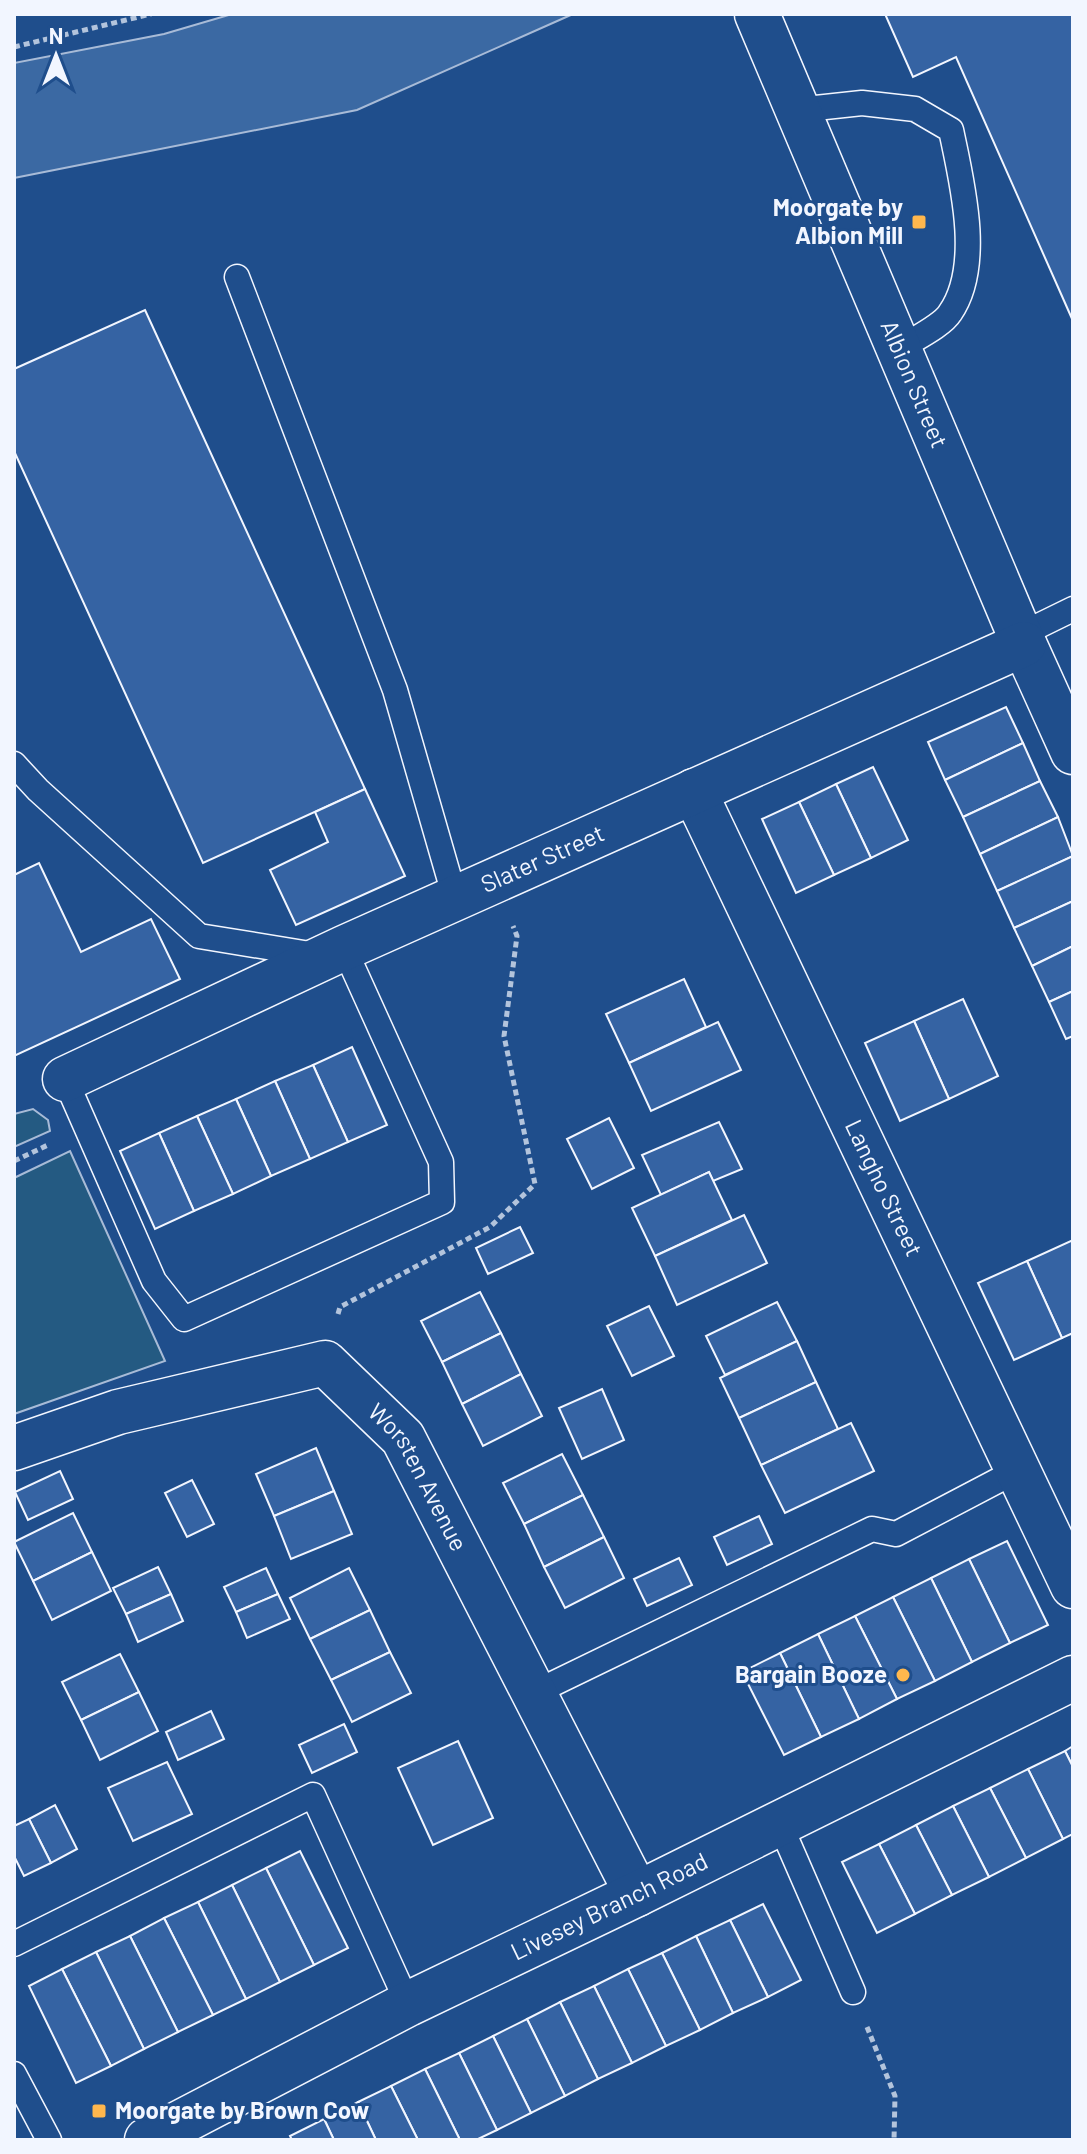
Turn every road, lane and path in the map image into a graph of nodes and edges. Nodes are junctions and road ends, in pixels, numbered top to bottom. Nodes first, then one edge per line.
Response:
1 (151, 14) edge
2 (757, 14) edge
3 (14, 47) edge
4 (797, 110) junction
5 (237, 277) dead end
6 (899, 349) junction
7 (1073, 609) edge
8 (1022, 640) junction
9 (1073, 752) edge
10 (14, 764) edge
11 (694, 791) junction
12 (455, 898) junction
13 (336, 952) junction
14 (65, 1079) joint
15 (14, 1448) edge
16 (1016, 1471) junction
17 (1073, 1586) edge
18 (1073, 1678) edge
19 (534, 1693) junction
20 (779, 1822) junction
21 (637, 1894) junction
22 (14, 1944) edge
23 (853, 1992) joint
24 (408, 2004) junction
25 (14, 2074) edge
26 (49, 2140) edge
27 (147, 2140) edge
28 (894, 2140) edge

1 - 3 path
2 - 4 street, Albion Street
4 - 6 street, Albion Street
4 - 6 lane
5 - 12 lane
6 - 8 street, Albion Street
7 - 8 lane
8 - 9 street, Albion Street
8 - 11 street, Slater Street
10 - 13 lane
11 - 12 street, Slater Street
11 - 16 street, Langho Street
12 - 13 street, Slater Street
13 - 14 street, Slater Street
13 - 14 lane
15 - 19 street, Worsten Avenue
16 - 17 street, Langho Street
16 - 19 lane
18 - 20 street, Livesey Branch Road
19 - 21 street, Worsten Avenue
20 - 21 street, Livesey Branch Road
20 - 23 lane
21 - 24 street, Livesey Branch Road
22 - 24 lane
23 - 28 path
24 - 27 street, Livesey Branch Road
25 - 26 lane

